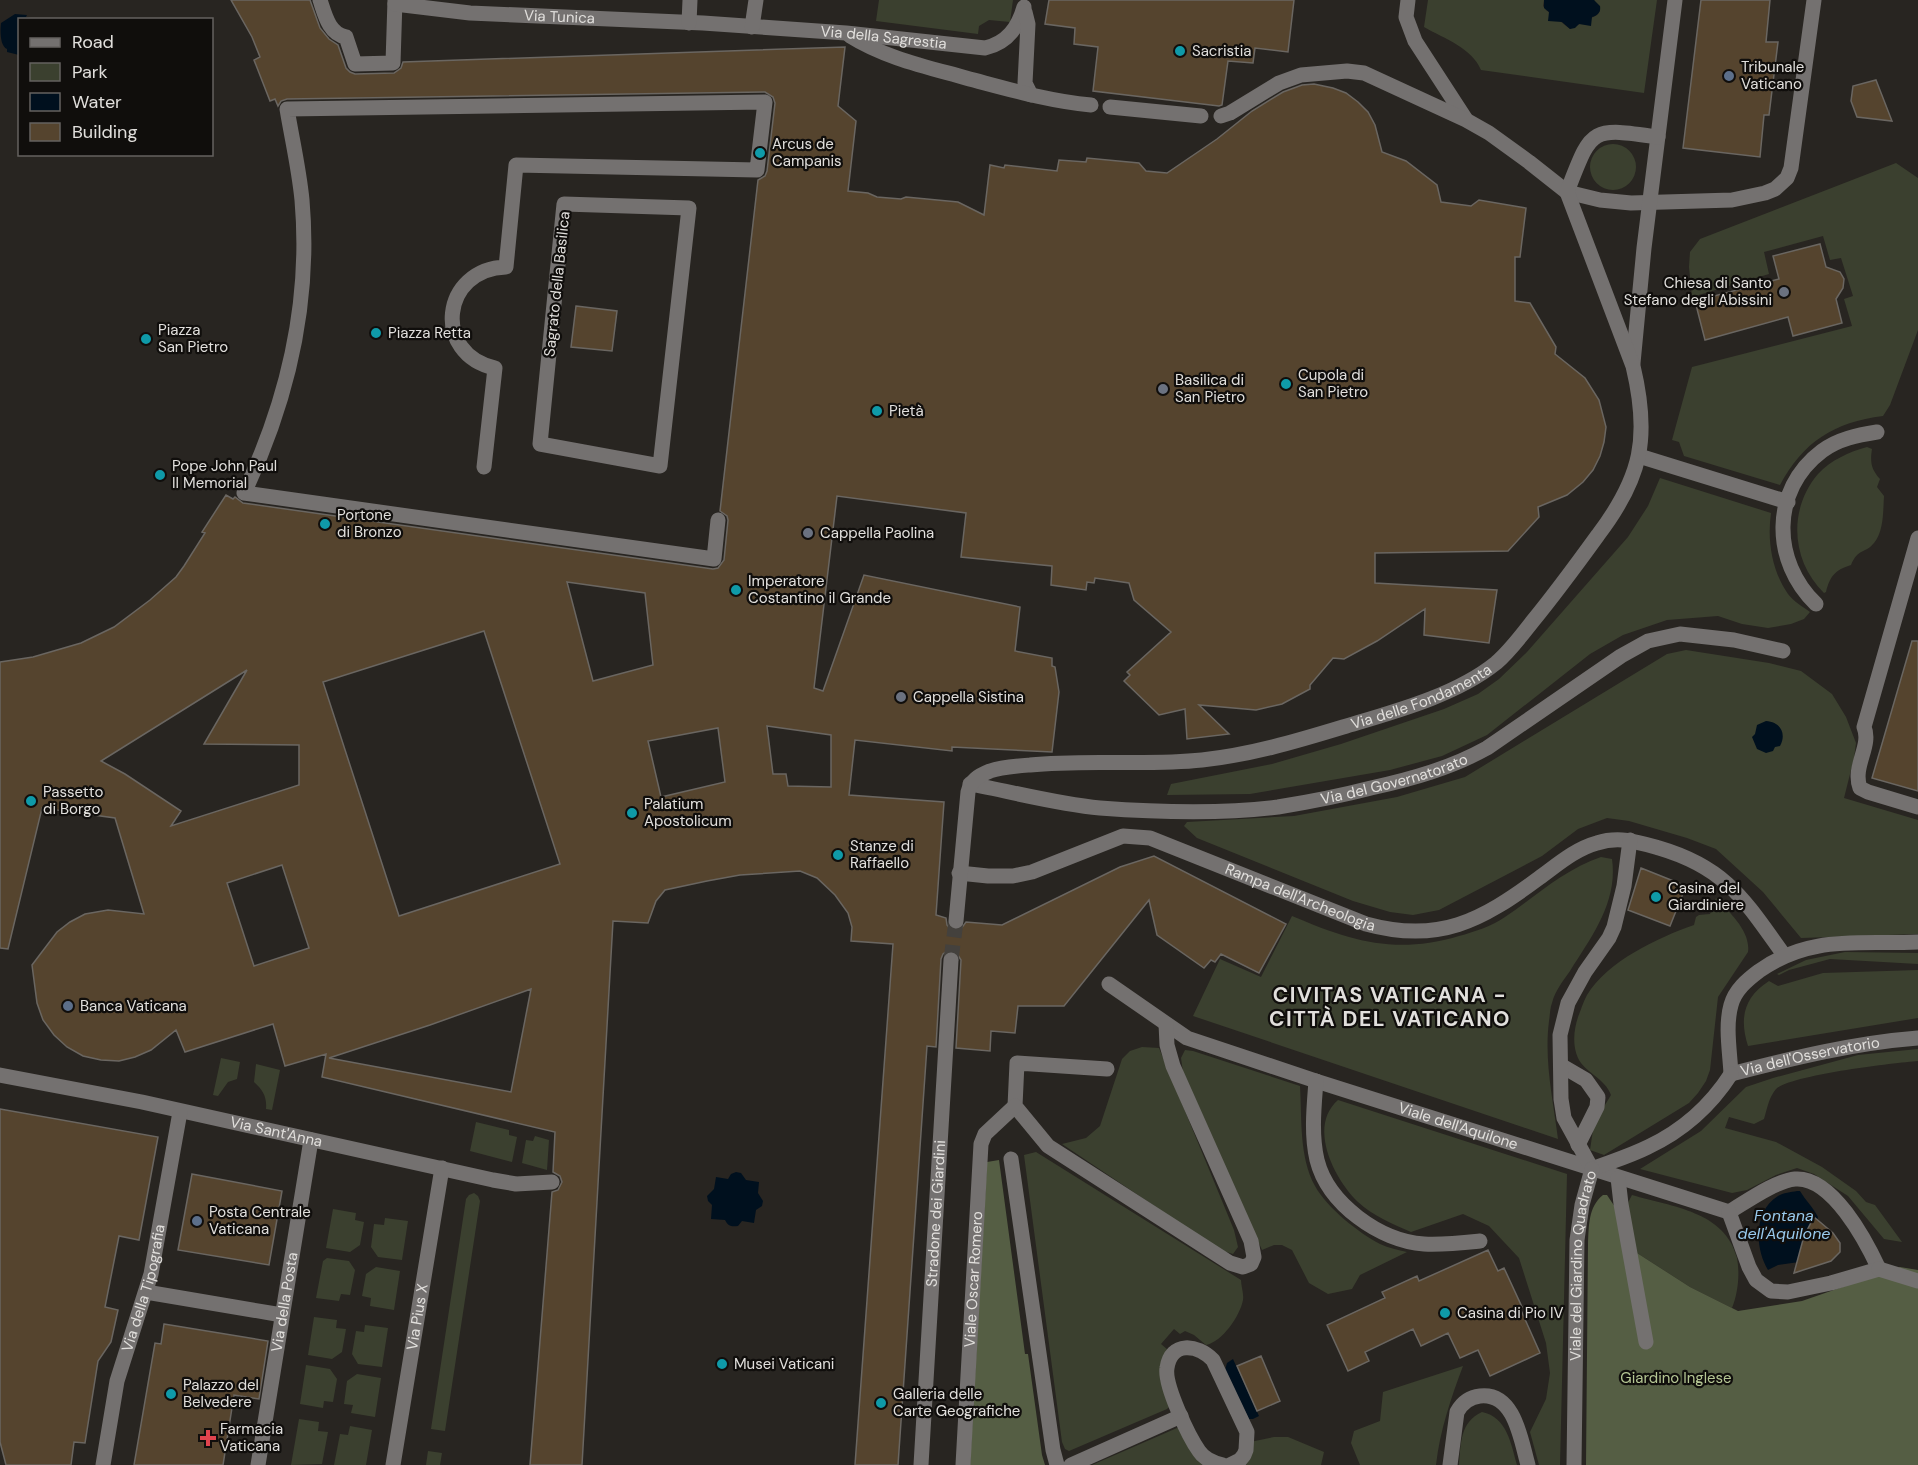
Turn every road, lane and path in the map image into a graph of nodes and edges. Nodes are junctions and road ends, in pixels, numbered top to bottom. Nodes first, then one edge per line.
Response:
1 (320, 0) edge
2 (690, 0) edge
3 (756, 0) edge
4 (1408, 0) edge
5 (1675, 0) edge
6 (1814, 0) edge
7 (395, 2) edge
8 (1024, 4) edge
9 (689, 23) junction
10 (724, 25) joint
11 (752, 27) junction
12 (846, 33) junction
13 (1031, 96) junction
14 (1091, 105) dead end
15 (1110, 107) dead end
16 (1201, 116) dead end
17 (1221, 116) dead end
18 (1466, 120) junction
19 (1658, 137) junction
20 (1567, 192) junction
21 (1649, 202) junction
22 (1633, 366) junction
23 (1877, 432) dead end
24 (1639, 456) junction
25 (660, 466) joint
26 (484, 467) dead end
27 (1788, 502) junction
28 (718, 520) dead end
29 (1918, 538) edge
30 (1816, 604) dead end
31 (1783, 651) dead end
32 (970, 784) junction
33 (1918, 807) edge
34 (1630, 840) junction
35 (959, 873) junction
36 (956, 921) tunnel mouth
37 (1918, 942) edge
38 (1784, 955) junction
39 (951, 960) tunnel mouth
40 (1109, 984) dead end
41 (1166, 1024) junction
42 (1918, 1038) edge
43 (1562, 1066) junction
44 (1107, 1069) dead end
45 (1731, 1074) junction
46 (0, 1076) edge
47 (1316, 1081) junction
48 (1015, 1106) junction
49 (180, 1112) junction
50 (311, 1140) junction
51 (1578, 1145) junction
52 (1011, 1159) dead end
53 (442, 1168) junction
54 (1592, 1169) junction
55 (1618, 1178) junction
56 (552, 1182) dead end
57 (1729, 1212) junction
58 (1480, 1241) dead end
59 (1879, 1269) junction
60 (1918, 1281) edge
61 (146, 1292) junction
62 (282, 1315) junction
63 (1646, 1342) dead end
64 (1181, 1416) junction
65 (103, 1465) edge
66 (258, 1465) edge
67 (393, 1465) edge
68 (921, 1465) edge
69 (963, 1465) edge
70 (1058, 1465) edge
71 (1071, 1465) edge
72 (1223, 1465) edge
73 (1230, 1465) edge
74 (1450, 1465) edge
75 (1528, 1465) edge
76 (1574, 1465) edge

1 - 7 street
2 - 9 street
3 - 11 street
4 - 18 street
5 - 19 street
6 - 21 street
7 - 9 street, Via Tunica
8 - 12 street, Via della Sagrestia
8 - 13 street
9 - 10 street, Via Tunica
10 - 11 street, Via della Sagrestia
11 - 12 street, Via della Sagrestia
12 - 13 street
13 - 14 street
15 - 16 street
17 - 18 street
18 - 20 street
19 - 20 street
19 - 21 street
20 - 21 street
20 - 22 street
21 - 22 street
22 - 24 street, Via delle Fondamenta
23 - 27 street
24 - 27 street
24 - 32 street, Via delle Fondamenta
25 - 25 street, Sagrato della Basilica
26 - 28 street
27 - 30 street
29 - 33 street
31 - 32 street, Via del Governatorato
32 - 35 street
34 - 35 street, Rampa dell'Archeologia
34 - 38 street, Rampa dell'Archeologia
34 - 43 street
35 - 36 street
37 - 38 street, Via dell'Osservatorio
38 - 45 street, Via dell'Osservatorio
39 - 68 street, Stradone dei Giardini
40 - 41 street, Viale dell'Aquilone
41 - 47 street, Viale dell'Aquilone
41 - 48 street
42 - 45 street, Via dell'Osservatorio
43 - 51 street
43 - 51 street
44 - 48 street
45 - 54 street, Viale del Giardino Quadrato
46 - 49 street, Via Sant'Anna
47 - 54 street, Viale dell'Aquilone
47 - 58 street
48 - 69 street, Viale Oscar Romero
49 - 50 street, Via Sant'Anna
49 - 61 street, Via della Tipografia
50 - 53 street, Via Sant'Anna
50 - 62 street, Via della Posta
51 - 54 street
52 - 70 street
53 - 56 street, Via Sant'Anna
53 - 67 street, Via Pius X
54 - 55 street, Viale dell'Aquilone
54 - 76 street, Viale del Giardino Quadrato
55 - 57 street, Viale dell'Aquilone
55 - 63 street
57 - 59 street
57 - 59 street
59 - 60 street
61 - 62 street
61 - 65 street, Via della Tipografia
62 - 66 street, Via della Posta
64 - 71 street
64 - 72 street
64 - 73 street
74 - 75 street

